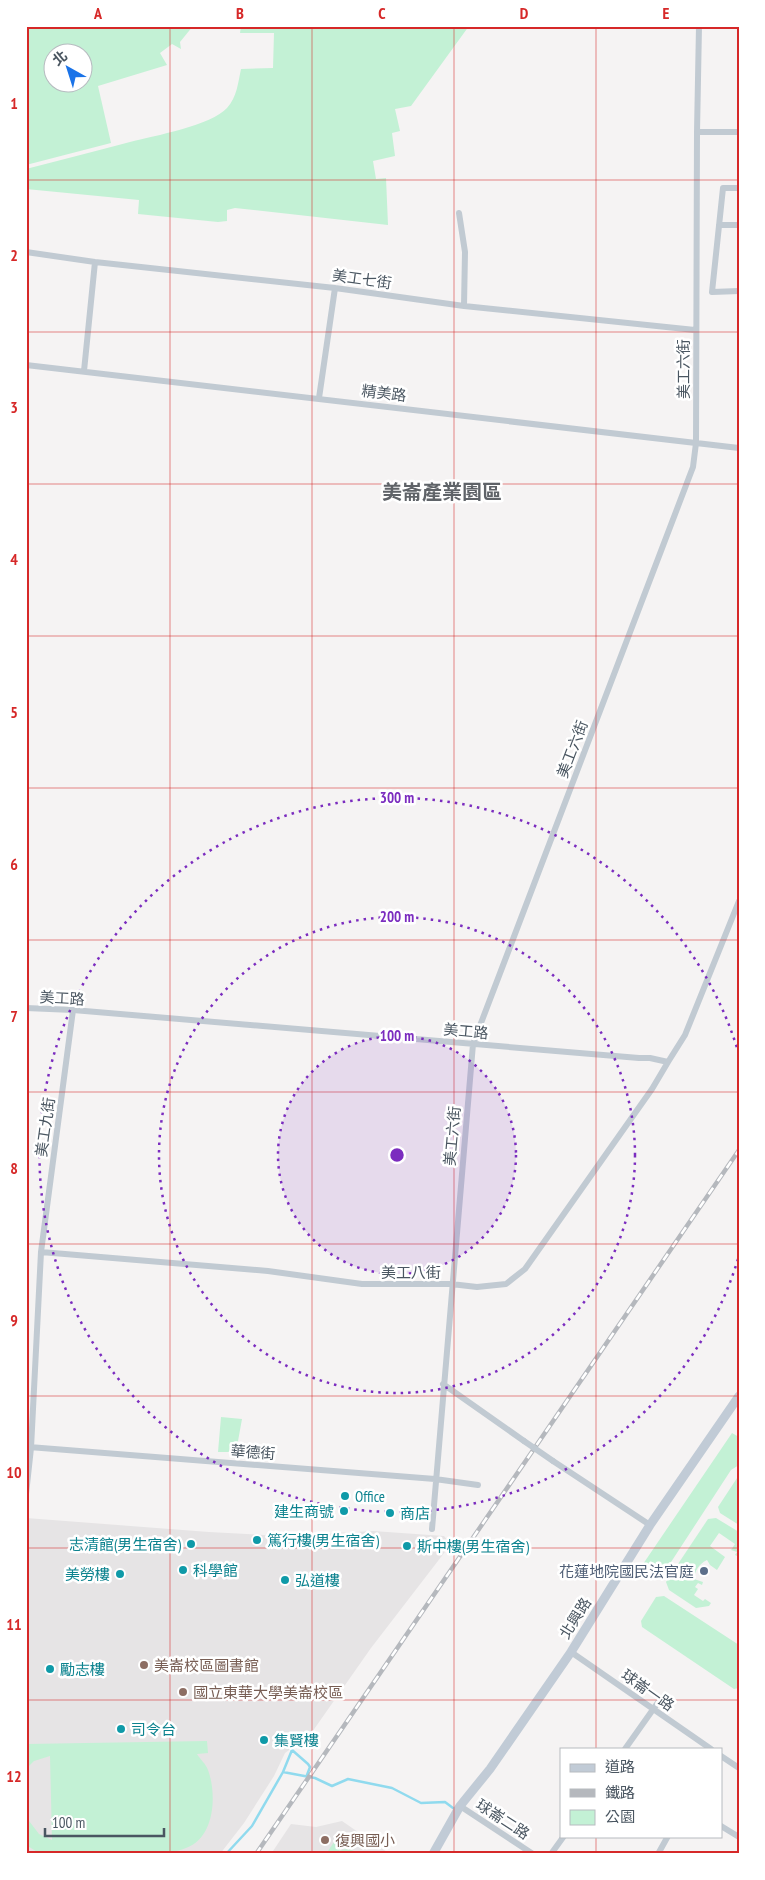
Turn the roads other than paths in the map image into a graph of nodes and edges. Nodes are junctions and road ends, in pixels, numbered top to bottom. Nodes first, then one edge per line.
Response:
1 (699, 26) edge
2 (696, 132) junction
3 (739, 132) edge
4 (739, 188) edge
5 (460, 213) dead end
6 (718, 225) junction
7 (739, 225) edge
8 (26, 252) edge
9 (95, 262) junction
10 (335, 288) junction
11 (739, 291) edge
12 (464, 306) junction
13 (695, 330) junction
14 (26, 364) edge
15 (84, 371) junction
16 (319, 398) junction
17 (696, 443) junction
18 (739, 448) edge
19 (739, 901) edge
20 (26, 1008) edge
21 (73, 1010) junction
22 (473, 1044) junction
23 (668, 1062) junction
24 (41, 1252) junction
25 (451, 1284) junction
26 (442, 1384) junction
27 (739, 1396) edge
28 (28, 1447) edge
29 (435, 1479) junction
30 (478, 1485) dead end
31 (27, 1494) edge
32 (650, 1525) junction
33 (432, 1528) dead end
34 (570, 1652) junction
35 (659, 1701) dead end
36 (654, 1708) junction
37 (627, 1748) edge
38 (710, 1748) edge
39 (722, 1758) edge
40 (739, 1768) edge
41 (460, 1806) junction
42 (722, 1827) edge
43 (739, 1837) edge
44 (563, 1838) edge
45 (667, 1838) edge
46 (433, 1854) edge
47 (533, 1854) edge
48 (551, 1854) edge
49 (658, 1854) edge

1 - 2 street, 美工六街
2 - 3 street
2 - 13 street, 美工六街
4 - 6 street
5 - 12 street
6 - 7 street
6 - 11 street
8 - 9 street, 美工七街
9 - 10 street, 美工七街
9 - 15 street
10 - 12 street, 美工七街
10 - 16 street
12 - 13 street, 美工七街
13 - 17 street, 美工六街
14 - 15 street, 精美路
15 - 16 street, 精美路
16 - 17 street, 精美路
17 - 18 street, 精美路
17 - 22 street, 美工六街
19 - 23 street
20 - 21 street, 美工路
21 - 22 street, 美工路
21 - 24 street, 美工九街
22 - 23 street, 美工路
22 - 25 street, 美工六街
23 - 25 street, 美工八街
24 - 25 street, 美工八街
24 - 28 street, 美工九街
25 - 26 street, 美工六街
26 - 29 street, 美工六街
26 - 32 street, bridge
27 - 32 street, 北興路
28 - 29 street, 華德街
28 - 31 street, 美工九街
29 - 30 street, 華德街
29 - 33 street, 美工六街
32 - 34 street, 北興路
34 - 36 street, 球崙一路
34 - 41 street, 北興路
35 - 36 street
36 - 37 street
36 - 38 street, 球崙一路
39 - 40 street
41 - 46 street, 北興路
41 - 47 street, 球崙二路
42 - 43 street
44 - 48 street
45 - 49 street

